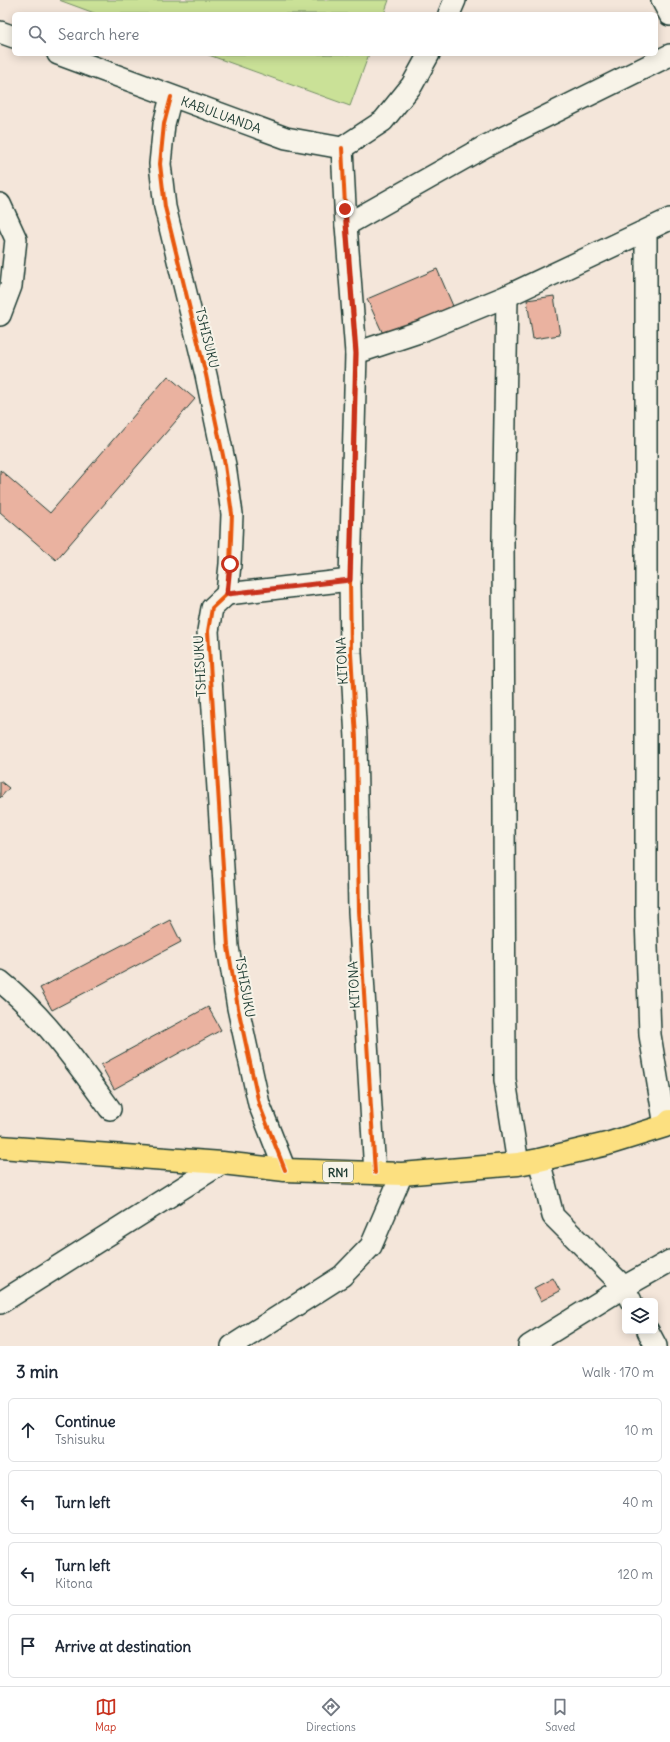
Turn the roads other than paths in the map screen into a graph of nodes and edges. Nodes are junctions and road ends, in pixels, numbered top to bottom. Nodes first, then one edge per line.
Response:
1 (455, 0) edge
2 (662, 0) edge
3 (450, 12) edge
4 (670, 15) edge
5 (0, 32) edge
6 (12, 36) edge
7 (670, 55) edge
8 (63, 56) edge
9 (429, 56) edge
10 (171, 97) junction
11 (342, 148) junction
12 (2, 217) edge
13 (670, 219) edge
14 (346, 225) junction
15 (646, 231) junction
16 (507, 296) junction
17 (0, 315) edge
18 (356, 353) junction
19 (350, 580) junction
20 (227, 594) junction
21 (0, 980) edge
22 (110, 1108) dead end
23 (667, 1124) edge
24 (0, 1147) edge
25 (529, 1162) junction
26 (222, 1163) junction
27 (285, 1170) junction
28 (375, 1173) junction
29 (402, 1174) junction
30 (670, 1261) edge
31 (627, 1294) edge
32 (0, 1303) edge
33 (650, 1334) edge
34 (232, 1346) edge
35 (529, 1346) edge
36 (656, 1346) edge

1 - 3 street
2 - 4 street
5 - 6 street
7 - 14 street
8 - 10 street, KABULUANDA
9 - 11 street
10 - 11 street, KABULUANDA
10 - 20 street, TSHISUKU
11 - 14 street, KITONA
12 - 17 street
13 - 15 street
14 - 18 street, KITONA
15 - 16 street
15 - 23 street
16 - 18 street
16 - 25 street
18 - 19 street, KITONA
19 - 20 street
19 - 28 street, KITONA
20 - 27 street, TSHISUKU
21 - 22 street
23 - 25 highway, RN1
24 - 26 highway, RN1
25 - 29 highway, RN1
25 - 31 street
26 - 27 highway, RN1
26 - 32 street
27 - 28 highway, RN1
28 - 29 highway, RN1
29 - 34 street
30 - 31 street
31 - 35 street
33 - 36 street

